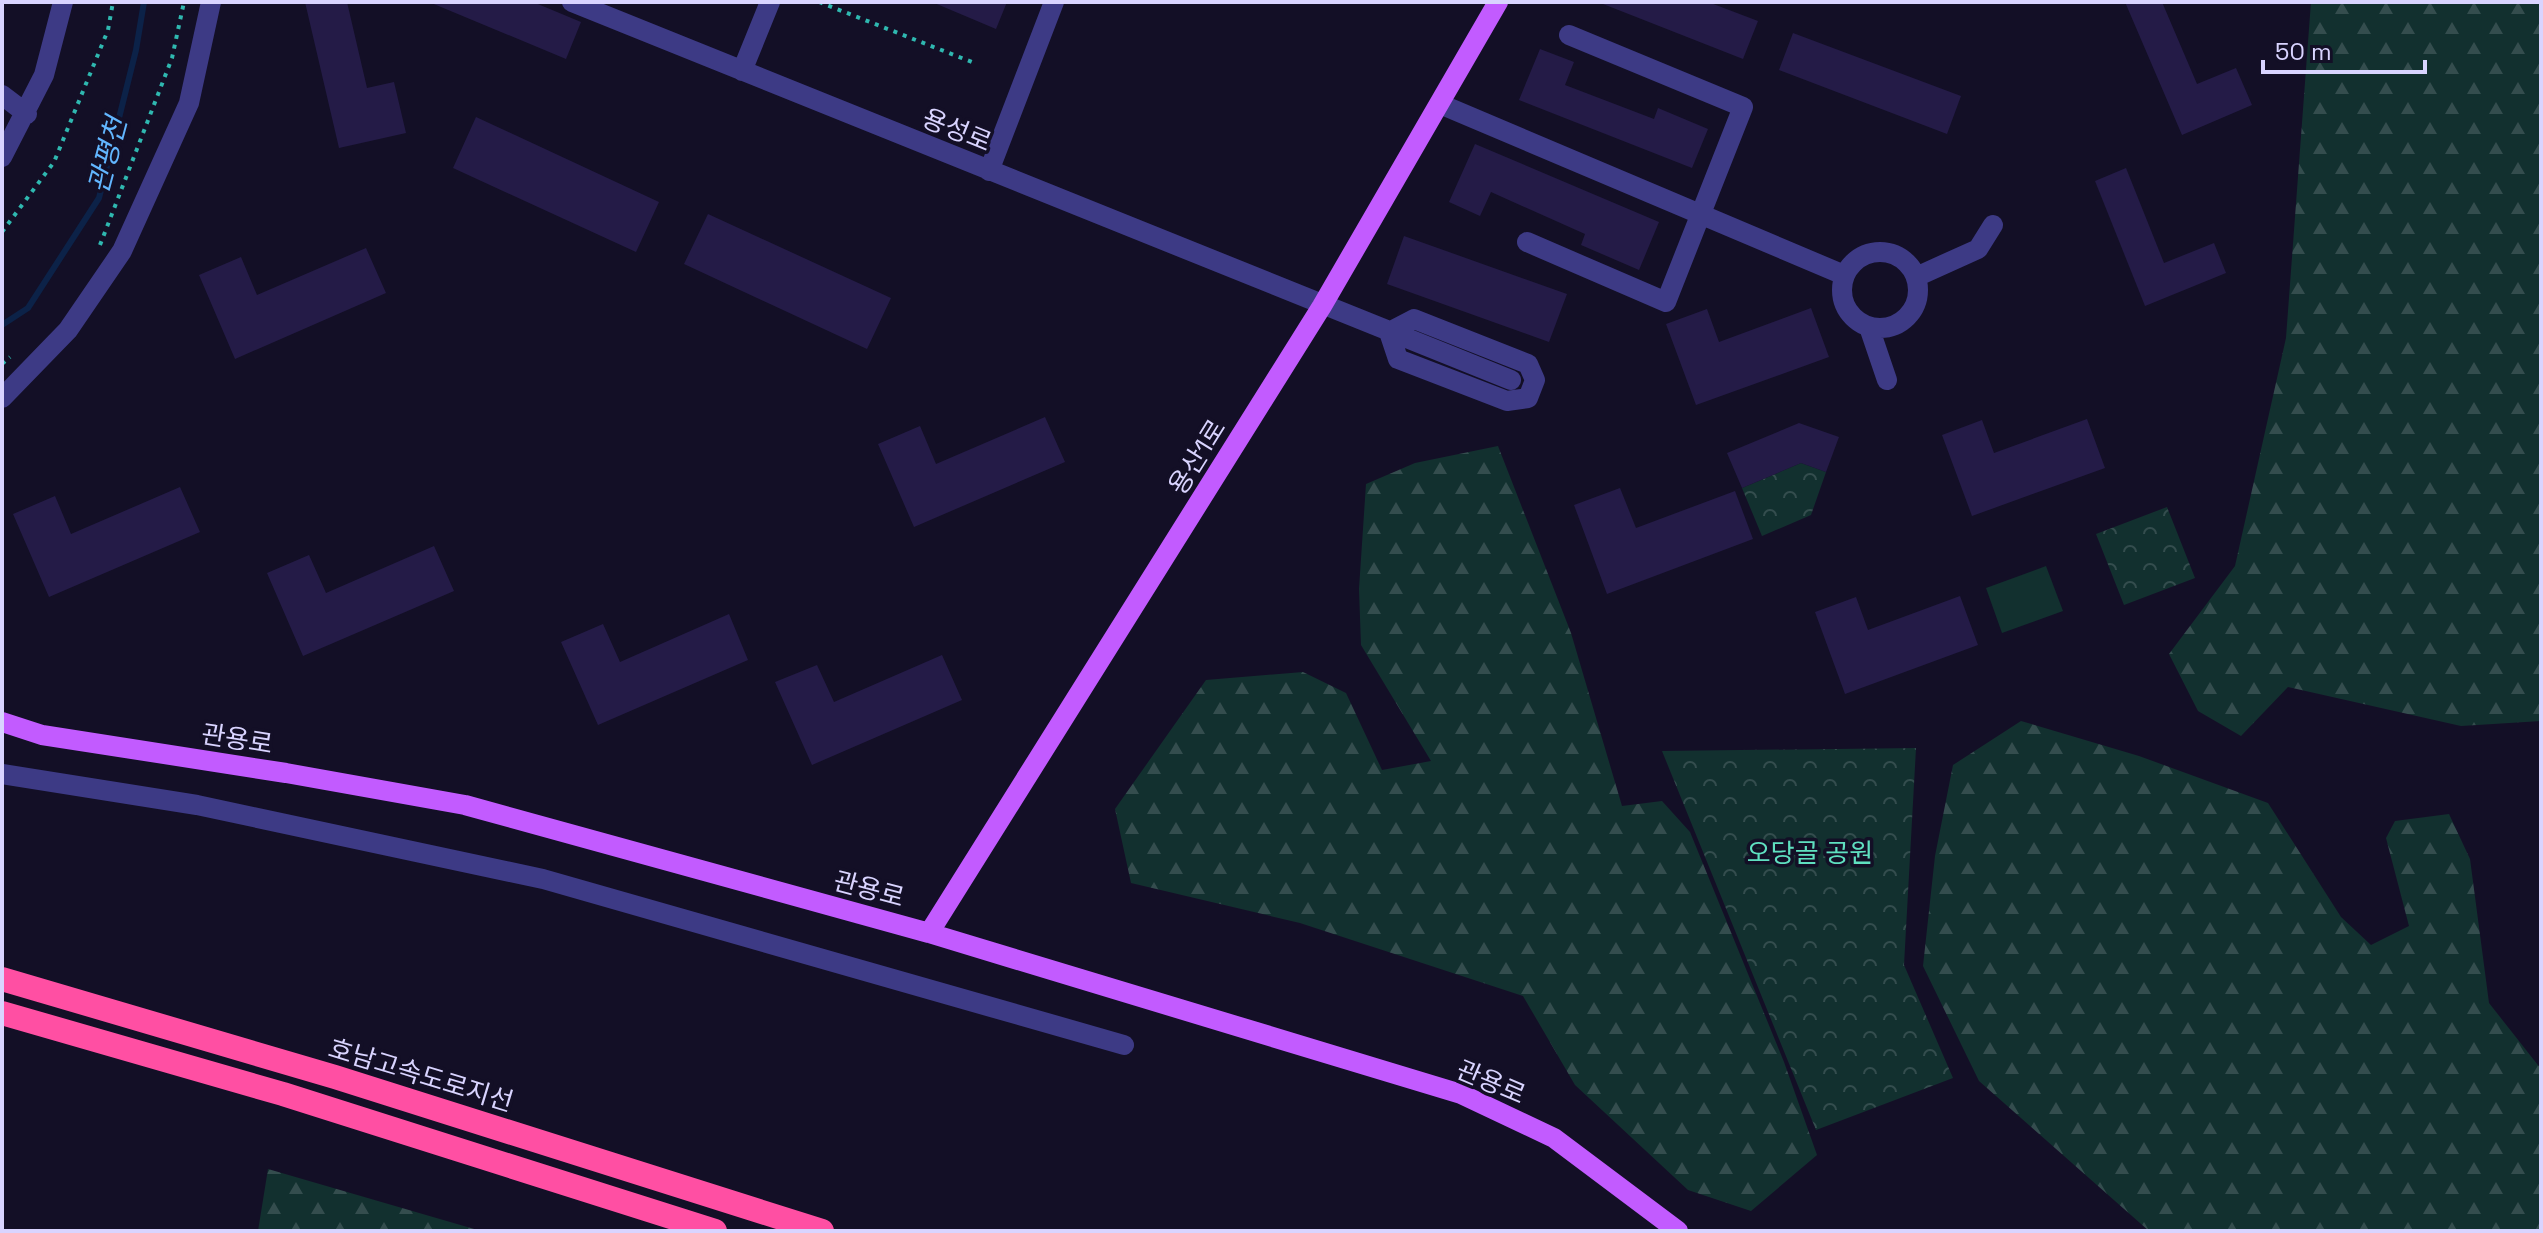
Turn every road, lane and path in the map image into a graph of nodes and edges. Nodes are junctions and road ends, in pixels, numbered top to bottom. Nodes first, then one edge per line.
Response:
1 (63, 2) edge
2 (113, 2) edge
3 (184, 2) edge
4 (211, 2) edge
5 (572, 2) edge
6 (770, 2) edge
7 (819, 2) edge
8 (1054, 2) edge
9 (1498, 2) edge
10 (1569, 35) dead end
11 (977, 64) dead end
12 (742, 71) junction
13 (2, 95) edge
14 (1440, 104) junction
15 (27, 114) junction
16 (2, 157) edge
17 (989, 171) junction
18 (1701, 214) junction
19 (1993, 225) dead end
20 (2, 232) edge
21 (1527, 242) dead end
22 (92, 256) dead end
23 (1844, 275) junction
24 (1916, 277) junction
25 (1322, 306) junction
26 (1869, 327) junction
27 (1389, 332) junction
28 (12, 356) dead end
29 (2, 364) edge
30 (1511, 380) dead end
31 (1887, 380) dead end
32 (2, 398) edge
33 (2, 722) edge
34 (2, 774) edge
35 (929, 933) junction
36 (2, 979) edge
37 (2, 1013) edge
38 (1124, 1045) dead end
39 (715, 1231) edge
40 (822, 1231) edge
41 (1678, 1231) edge

1 - 15 street
2 - 20 path
3 - 22 path
4 - 32 street
5 - 12 street, 용성로
6 - 12 street
7 - 11 path
8 - 17 street
9 - 14 main road, 용산1로
10 - 18 street
12 - 17 street, 용성로
13 - 15 street
14 - 18 street
14 - 25 main road, 용산1로
15 - 16 street
17 - 25 street, 용성로
18 - 21 street
18 - 23 street
19 - 24 street
23 - 24 street
23 - 26 street
24 - 26 street
25 - 27 street, 용성로
25 - 35 main road, 용산1로
26 - 31 street
27 - 27 street
27 - 30 street, 용성로
28 - 29 path
33 - 35 main road, 관용로
34 - 38 street
35 - 41 main road, 관용로
36 - 40 highway, 호남고속도로지선
37 - 39 highway

